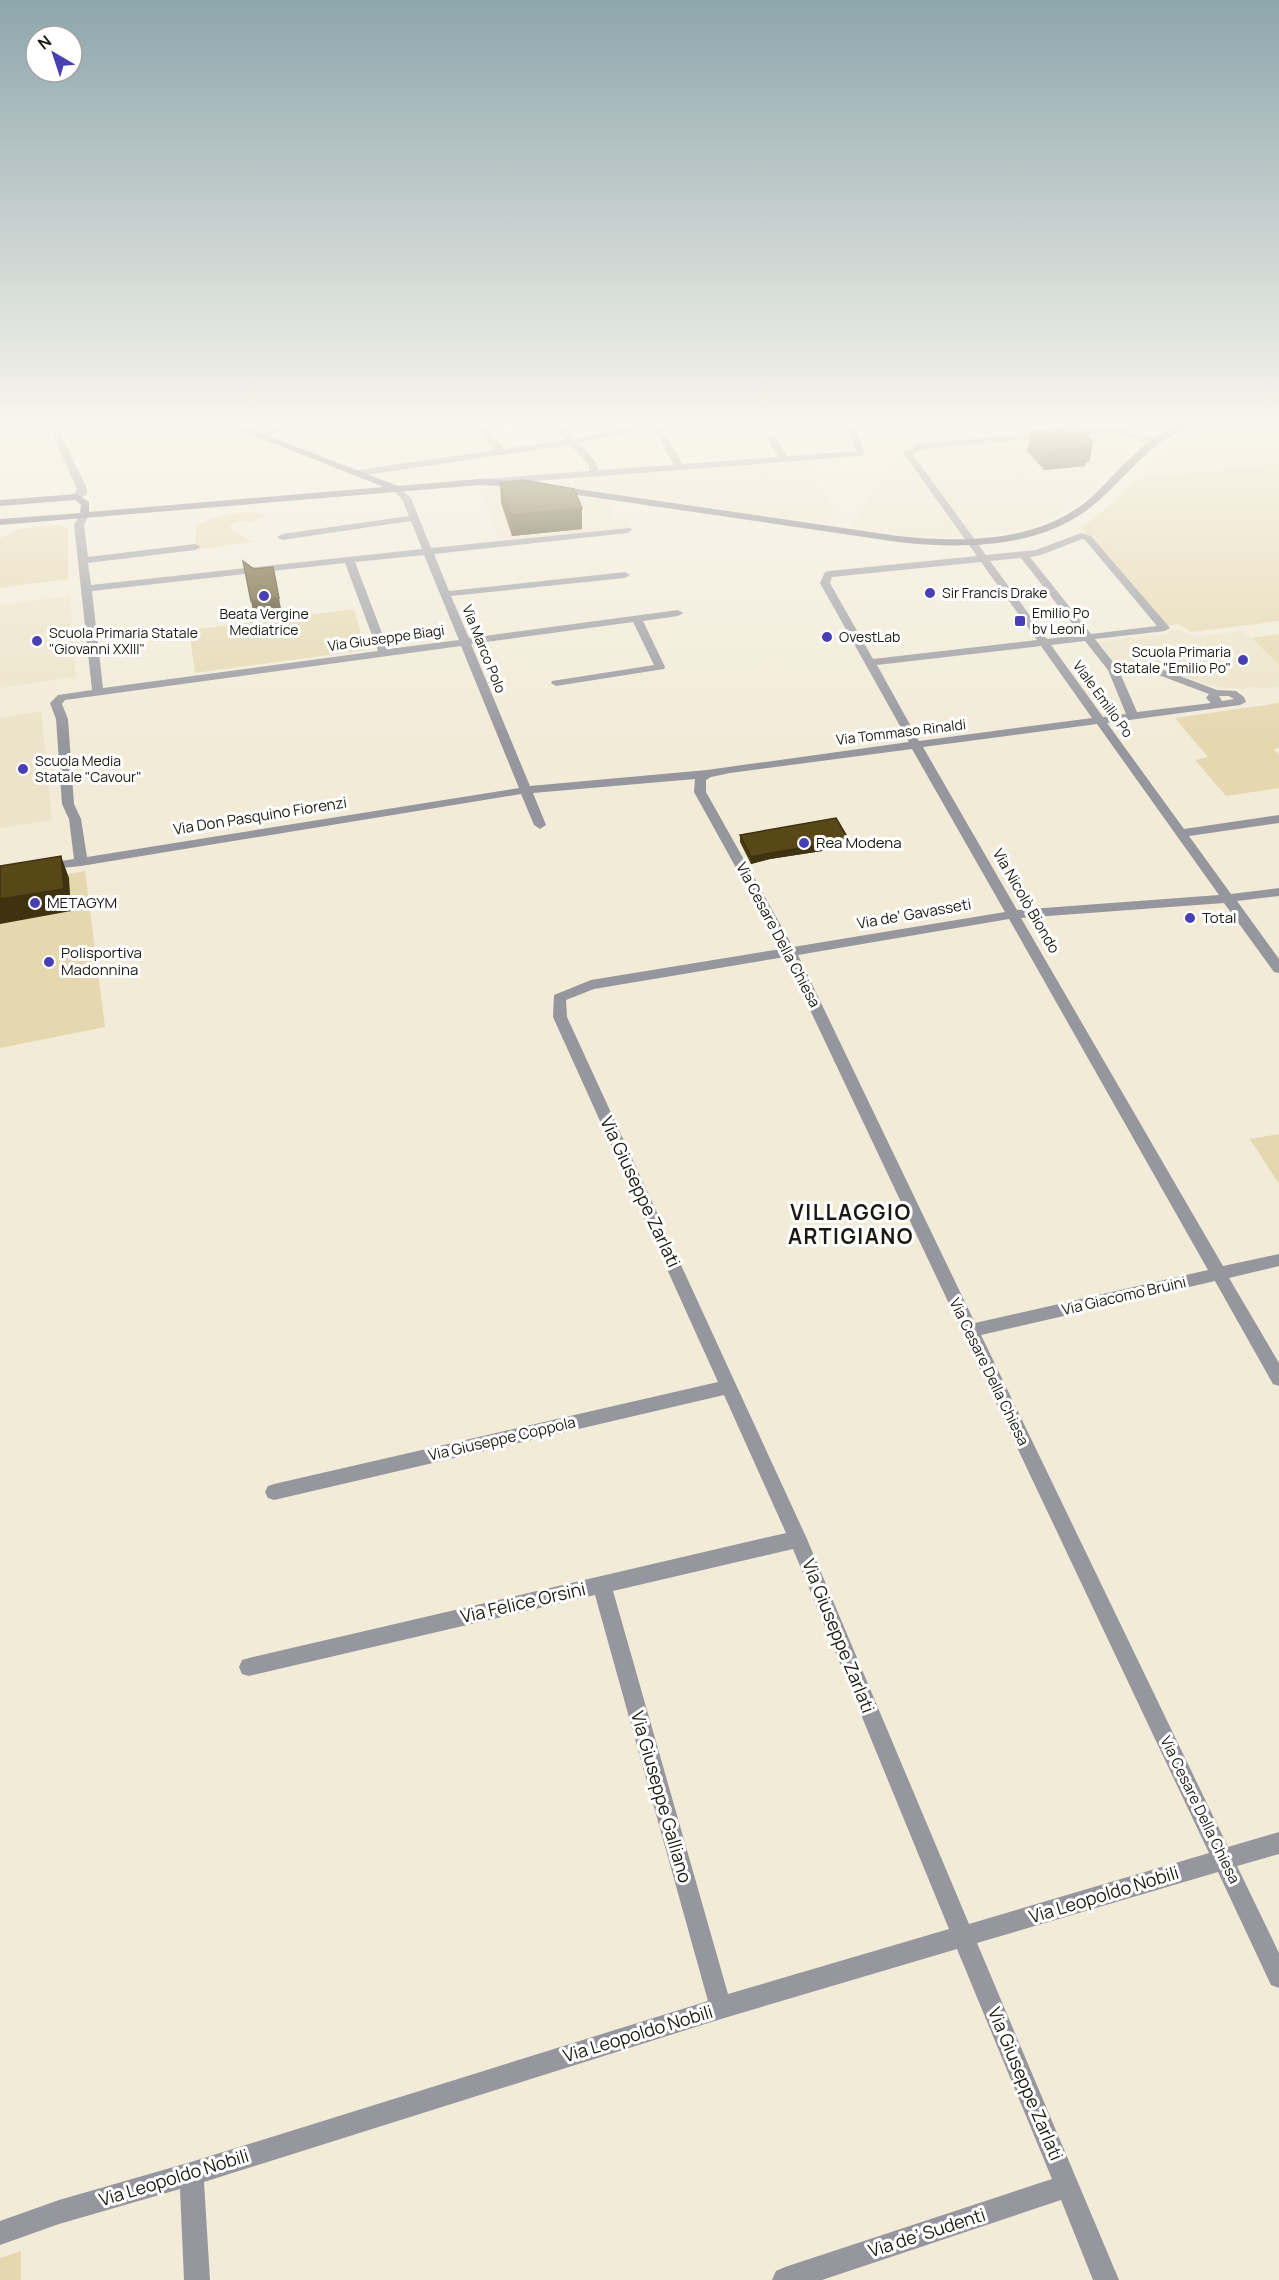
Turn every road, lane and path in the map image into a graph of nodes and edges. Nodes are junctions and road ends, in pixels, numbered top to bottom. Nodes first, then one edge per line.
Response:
1 (80, 530) edge
2 (328, 530) edge
3 (419, 530) edge
4 (623, 530) edge
5 (835, 530) edge
6 (962, 530) edge
7 (1036, 530) edge
8 (282, 537) dead end
9 (195, 547) dead end
10 (428, 551) junction
11 (1023, 554) junction
12 (981, 557) junction
13 (349, 560) junction
14 (83, 561) junction
15 (625, 575) dead end
16 (88, 588) junction
17 (445, 594) junction
18 (678, 613) dead end
19 (637, 619) junction
20 (1088, 638) junction
21 (465, 642) junction
22 (1044, 643) junction
23 (384, 653) junction
24 (870, 663) junction
25 (1113, 669) junction
26 (556, 683) dead end
27 (98, 691) junction
28 (1133, 716) junction
29 (1100, 721) junction
30 (916, 745) junction
31 (707, 774) junction
32 (526, 790) junction
33 (1279, 819) edge
34 (540, 825) dead end
35 (1181, 833) junction
36 (81, 862) junction
37 (27, 870) edge
38 (1279, 892) edge
39 (1228, 899) junction
40 (1015, 914) junction
41 (790, 952) junction
42 (1279, 969) edge
43 (560, 998) joint
44 (1279, 1260) edge
45 (1219, 1274) junction
46 (969, 1331) junction
47 (1279, 1379) edge
48 (730, 1386) junction
49 (274, 1492) dead end
50 (798, 1539) junction
51 (602, 1585) junction
52 (249, 1667) dead end
53 (1279, 1843) edge
54 (1224, 1860) junction
55 (963, 1938) junction
56 (1279, 1977) edge
57 (721, 2008) junction
58 (191, 2174) junction
59 (1068, 2186) junction
60 (0, 2233) edge
61 (197, 2280) edge
62 (785, 2280) edge
63 (1106, 2280) edge

1 - 14 street
2 - 8 street
3 - 10 street, Via Marco Polo
4 - 10 street
5 - 7 main road
6 - 12 street, Viale Emilio Po
9 - 14 street
10 - 13 street
10 - 17 street, Via Marco Polo
11 - 12 street
11 - 20 street
11 - 20 street
12 - 22 street, Viale Emilio Po
12 - 24 street, Via Nicolò Biondo
13 - 16 street
13 - 23 street
14 - 16 street
15 - 17 street
16 - 27 street
17 - 21 street, Via Marco Polo
18 - 19 street, Via Giuseppe Biagi
19 - 21 street, Via Giuseppe Biagi
19 - 26 street
20 - 22 street
20 - 25 street
21 - 23 street, Via Giuseppe Biagi
21 - 32 street, Via Marco Polo
22 - 24 street
22 - 29 street, Viale Emilio Po
23 - 27 street, Via Giuseppe Biagi
24 - 30 street, Via Nicolò Biondo
25 - 28 street
25 - 28 street, Via Tommaso Rinaldi
27 - 36 street, Via Giuseppe Biagi
28 - 29 street, Via Tommaso Rinaldi
29 - 30 street, Via Tommaso Rinaldi
29 - 35 street, Viale Emilio Po
30 - 31 street, Via Tommaso Rinaldi
30 - 40 street, Via Nicolò Biondo
31 - 32 street, Via Tommaso Rinaldi
31 - 41 street, Via Cesare Della Chiesa
32 - 34 street, Via Marco Polo
32 - 36 street, Via Don Pasquino Fiorenzi
33 - 35 street
35 - 39 street, Viale Emilio Po
36 - 37 street, Via Don Pasquino Fiorenzi
38 - 39 street, Via de’ Gavasseti
39 - 40 street, Via de’ Gavasseti
39 - 42 street, Viale Emilio Po
40 - 41 street, Via de’ Gavasseti
40 - 45 street, Via Nicolò Biondo
41 - 43 street, Via de’ Gavasseti
41 - 46 street, Via Cesare Della Chiesa
43 - 48 street, Via Giuseppe Zarlati
44 - 45 street, Via Giacomo Bruini
45 - 46 street, Via Giacomo Bruini
45 - 47 street, Via Nicolò Biondo
46 - 54 street, Via Cesare Della Chiesa
48 - 49 street, Via Giuseppe Coppola
48 - 50 street, Via Giuseppe Zarlati
50 - 51 street, Via Felice Orsini
50 - 55 street, Via Giuseppe Zarlati
51 - 52 street, Via Felice Orsini
51 - 57 street, Via Giuseppe Galliano
53 - 54 street, Via Leopoldo Nobili
54 - 55 street, Via Leopoldo Nobili
54 - 56 street, Via Cesare Della Chiesa
55 - 57 street, Via Leopoldo Nobili
55 - 59 street, Via Giuseppe Zarlati
57 - 58 street, Via Leopoldo Nobili
58 - 60 street, Via Leopoldo Nobili
58 - 61 street
59 - 62 street, Via de’ Sudenti
59 - 63 street, Via Giuseppe Zarlati

